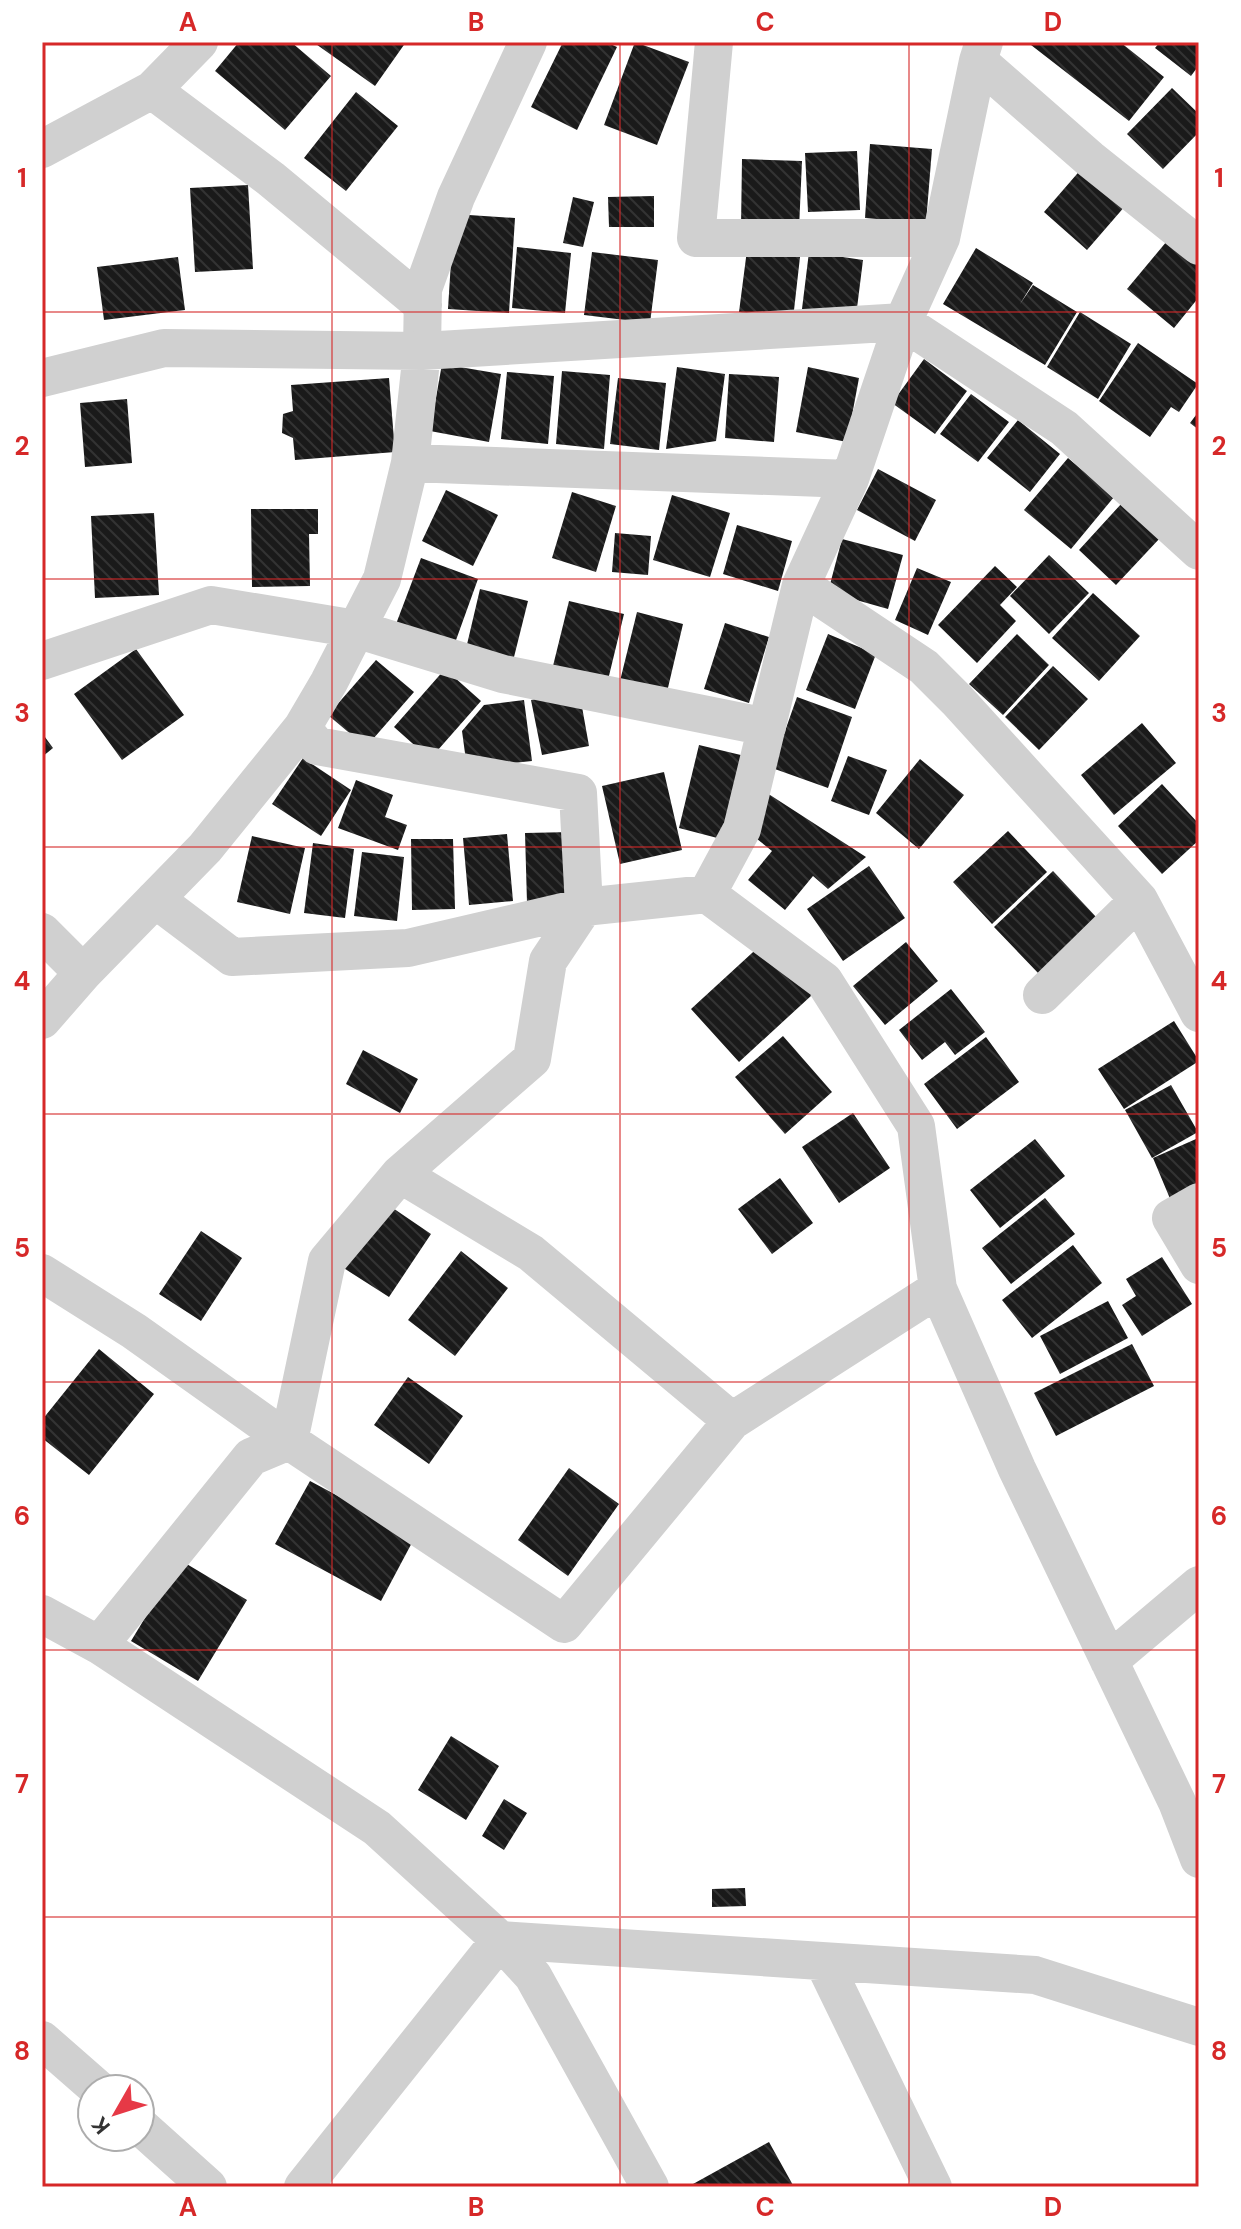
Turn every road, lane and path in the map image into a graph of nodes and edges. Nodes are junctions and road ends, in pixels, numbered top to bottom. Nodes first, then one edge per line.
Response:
1 (199, 42) edge
2 (528, 42) edge
3 (714, 42) edge
4 (981, 52) edge
5 (152, 90) junction
6 (42, 149) edge
7 (941, 238) junction
8 (1199, 246) edge
9 (423, 305) junction
10 (903, 322) junction
11 (422, 351) junction
12 (42, 378) edge
13 (410, 463) junction
14 (850, 479) junction
15 (1199, 551) edge
16 (801, 585) junction
17 (356, 629) junction
18 (42, 661) edge
19 (767, 727) junction
20 (302, 728) junction
21 (707, 894) junction
22 (155, 899) junction
23 (1139, 900) junction
24 (584, 907) junction
25 (42, 932) edge
26 (83, 973) junction
27 (1042, 995) dead end
28 (1199, 1013) edge
29 (42, 1020) edge
30 (400, 1174) junction
31 (1199, 1202) edge
32 (1199, 1265) edge
33 (42, 1273) edge
34 (938, 1289) junction
35 (732, 1421) junction
36 (289, 1441) junction
37 (1199, 1585) edge
38 (42, 1614) edge
39 (99, 1645) junction
40 (1109, 1661) junction
41 (1199, 1859) edge
42 (500, 1940) junction
43 (824, 1963) junction
44 (1199, 2027) edge
45 (42, 2040) edge
46 (80, 2073) edge
47 (156, 2140) edge
48 (208, 2187) edge
49 (303, 2187) edge
50 (650, 2187) edge
51 (933, 2187) edge

1 - 5 street
2 - 9 street
3 - 7 street
4 - 7 street
4 - 8 street
5 - 6 street
5 - 9 street
7 - 10 street
9 - 11 street
10 - 11 street
10 - 14 street
10 - 15 street
11 - 12 street
11 - 13 street
13 - 14 street
13 - 17 street
14 - 16 street
16 - 19 street
16 - 23 street
17 - 18 street
17 - 19 street
17 - 20 street
19 - 21 street
20 - 22 street
20 - 24 street
21 - 24 street
21 - 34 street
22 - 24 street
22 - 26 street
23 - 27 street
23 - 28 street
24 - 30 street
25 - 26 street
26 - 29 street
30 - 35 street
30 - 36 street
31 - 32 street
33 - 36 street
34 - 35 street
34 - 40 street
35 - 36 street
36 - 39 street
37 - 40 street
38 - 39 street
39 - 42 street
40 - 41 street
42 - 43 street
42 - 49 street
42 - 50 street
43 - 44 street
43 - 51 street
45 - 46 street
47 - 48 street

